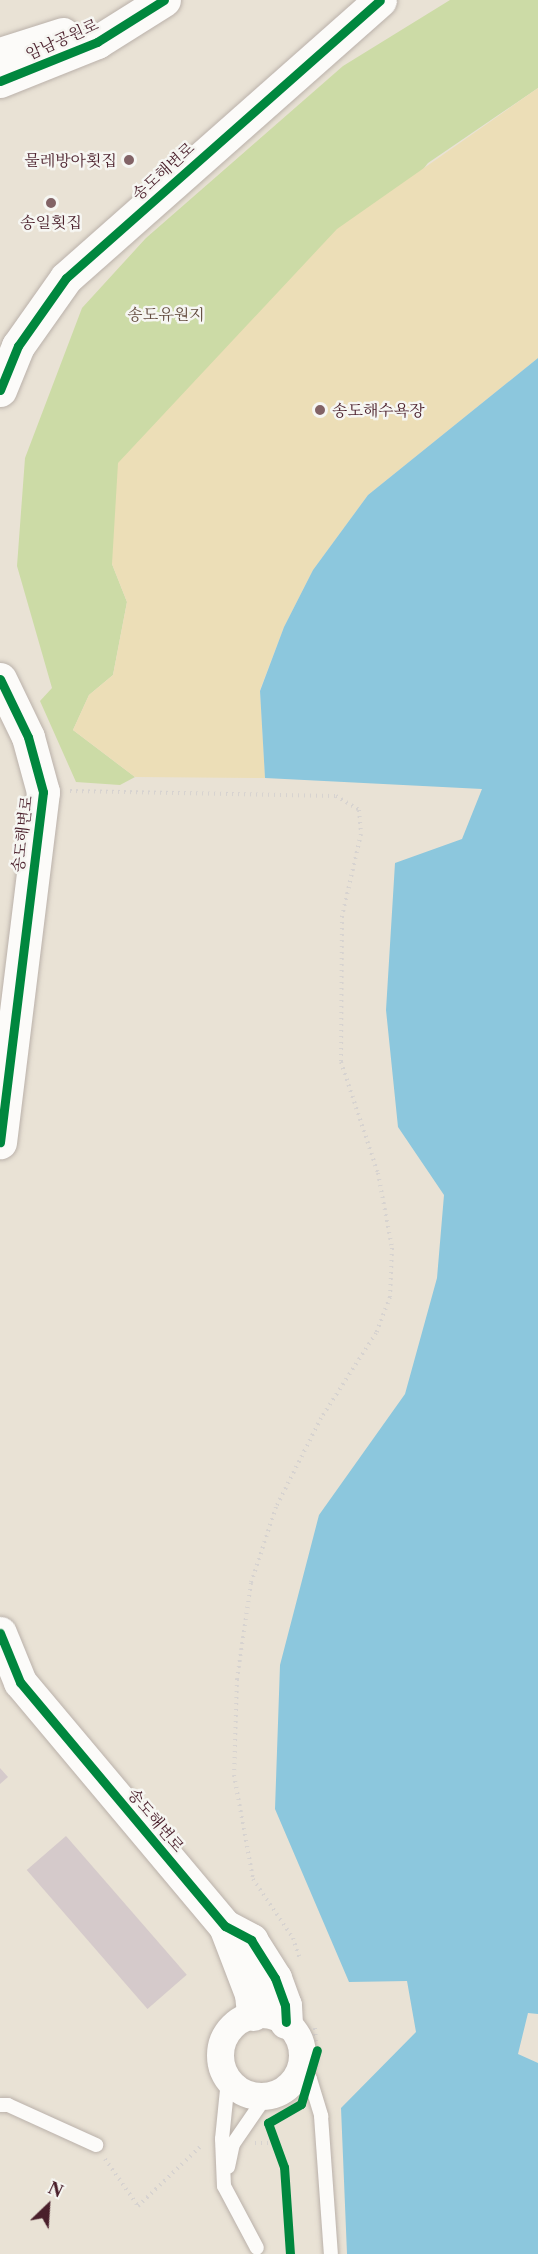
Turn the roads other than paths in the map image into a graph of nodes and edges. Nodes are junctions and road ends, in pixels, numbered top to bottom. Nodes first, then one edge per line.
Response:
1 (125, 0) edge
2 (164, 0) edge
3 (380, 0) edge
4 (0, 54) edge
5 (0, 81) edge
6 (0, 390) edge
7 (0, 679) edge
8 (0, 1142) edge
9 (0, 1633) edge
10 (225, 1926) junction
11 (253, 2014) junction
12 (300, 2021) junction
13 (304, 2076) junction
14 (228, 2080) junction
15 (266, 2096) junction
16 (0, 2105) edge
17 (228, 2141) junction
18 (96, 2145) road end
19 (257, 2248) dead end
20 (331, 2254) edge

1 - 4 street, 암남공원로
2 - 5 street, 암남공원로
3 - 6 street, 송도해변로
7 - 8 street, 송도해변로
9 - 10 street, 송도해변로
10 - 11 street, 송도해변로
10 - 12 street, 송도해변로
11 - 12 street
11 - 14 street
12 - 13 street
13 - 15 street
13 - 20 lane
14 - 15 street
14 - 17 lane
15 - 17 lane
16 - 18 lane
17 - 19 lane

